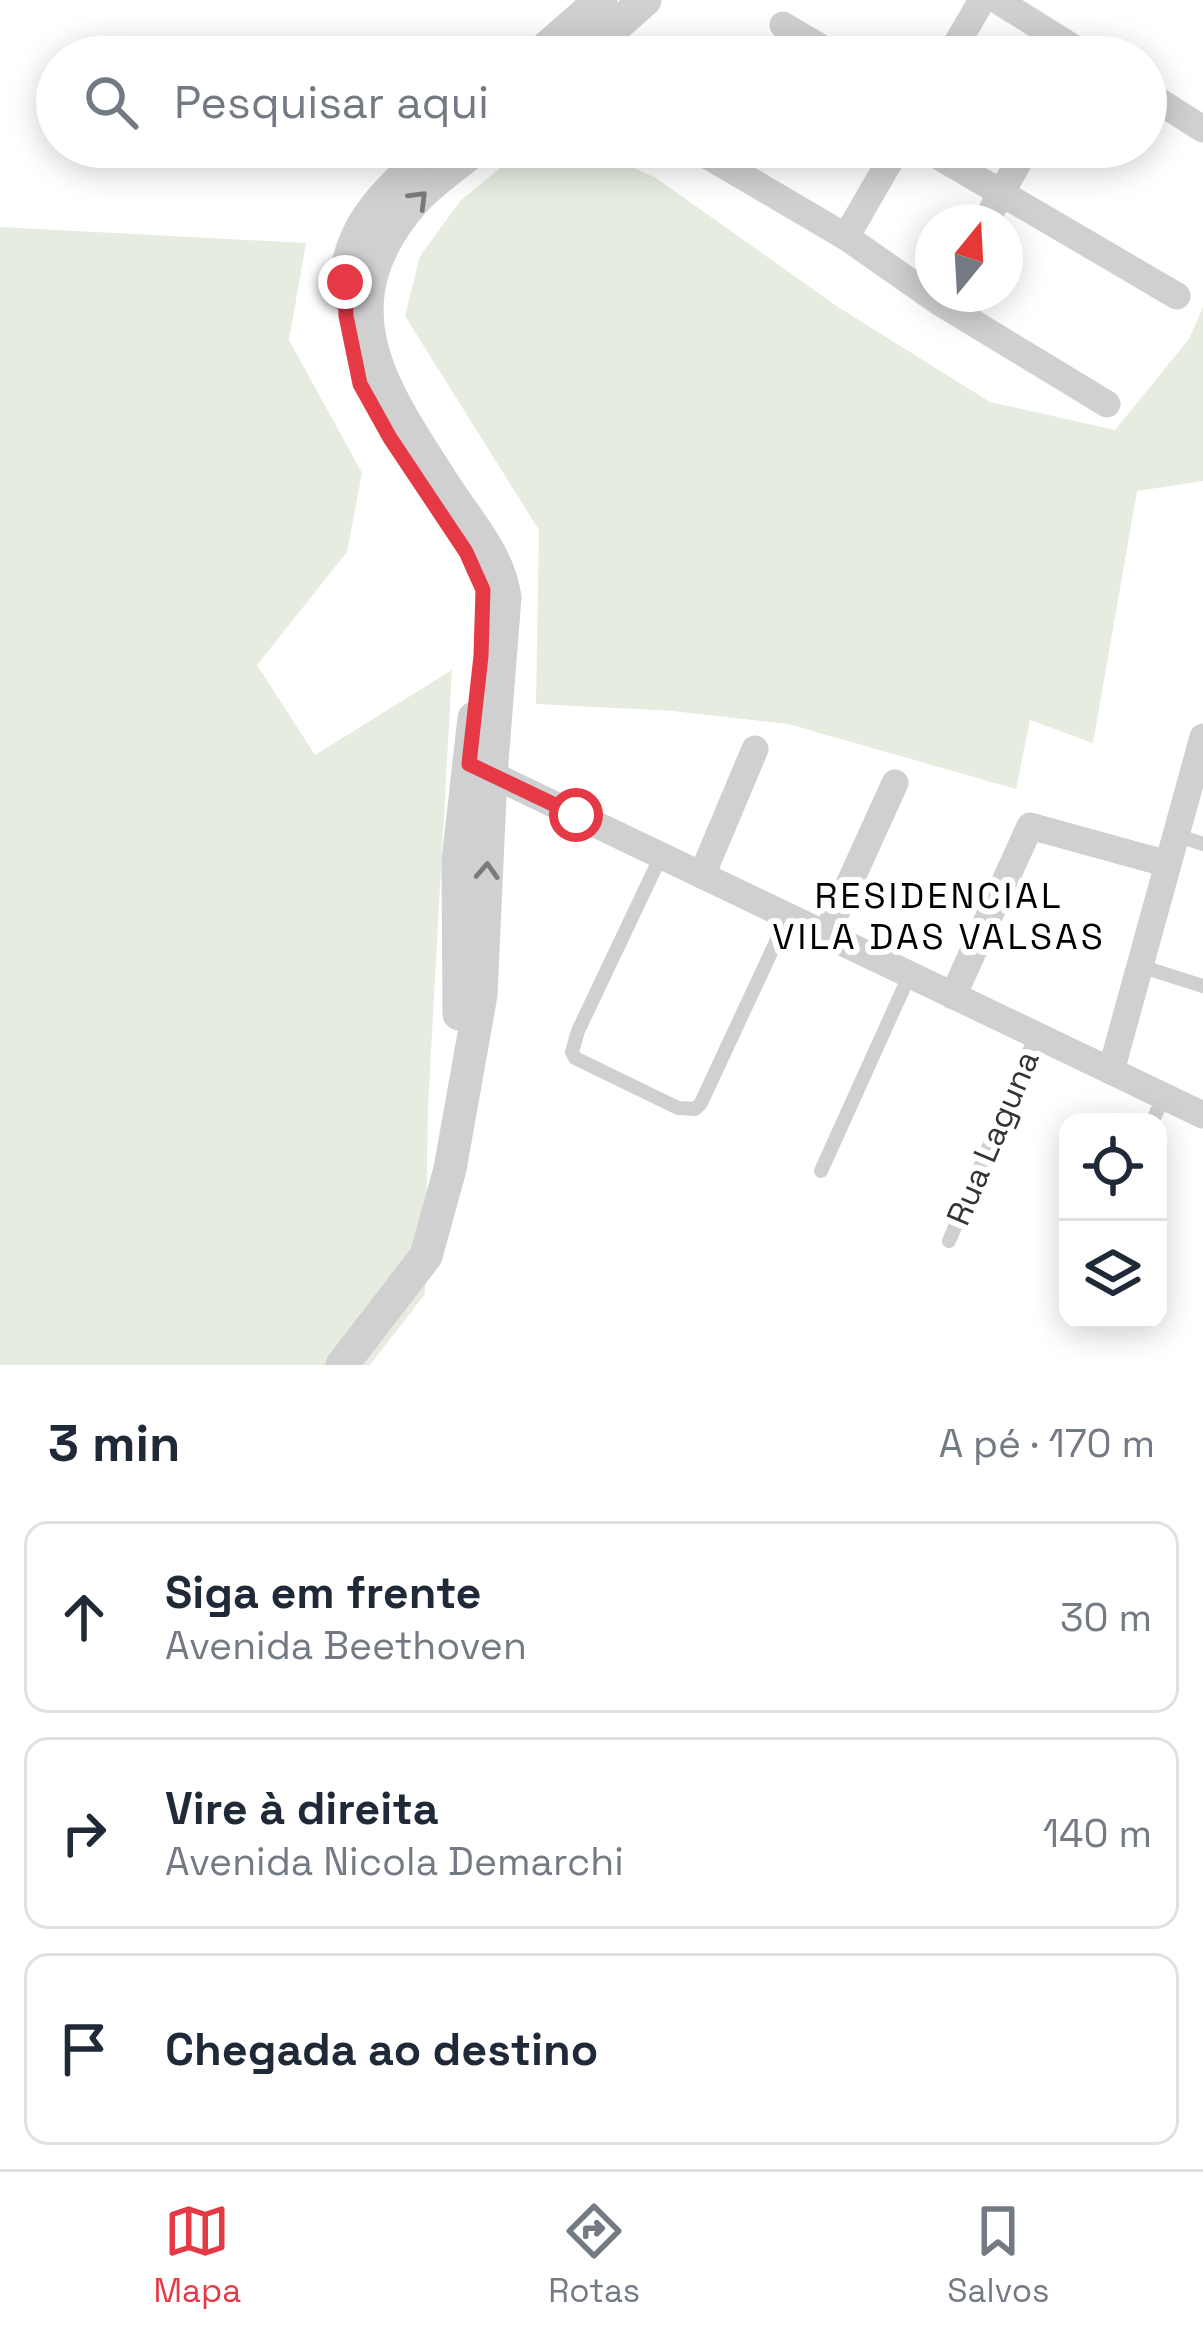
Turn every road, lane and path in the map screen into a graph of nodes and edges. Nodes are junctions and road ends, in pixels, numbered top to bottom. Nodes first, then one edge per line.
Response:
1 (601, 0) edge
2 (645, 0) edge
3 (982, 0) edge
4 (997, 0) edge
5 (784, 25) dead end
6 (560, 36) edge
7 (605, 36) edge
8 (802, 36) edge
9 (961, 36) edge
10 (1052, 36) edge
11 (1167, 106) edge
12 (1203, 129) edge
13 (414, 168) edge
14 (453, 168) edge
15 (729, 168) edge
16 (886, 168) edge
17 (958, 168) edge
18 (1015, 168) edge
19 (1001, 194) junction
20 (995, 204) edge
21 (846, 237) junction
22 (915, 281) edge
23 (1177, 296) dead end
24 (963, 312) edge
25 (1107, 404) dead end
26 (1203, 737) edge
27 (755, 749) dead end
28 (480, 769) junction
29 (896, 783) dead end
30 (1190, 839) edge
31 (661, 856) junction
32 (1168, 863) junction
33 (702, 875) junction
34 (788, 916) junction
35 (826, 935) junction
36 (1140, 966) junction
37 (910, 974) junction
38 (1203, 986) edge
39 (953, 996) junction
40 (1036, 1035) junction
41 (1111, 1071) junction
42 (1158, 1109) edge
43 (1203, 1115) edge
44 (821, 1171) dead end
45 (950, 1241) dead end
46 (342, 1365) edge

1 - 6 street
2 - 7 street
3 - 9 street
4 - 10 street
5 - 8 street
11 - 12 street
13 - 28 street
28 -> 14 street
15 - 21 street
16 - 21 street
17 - 19 street
18 - 19 street
19 - 20 street
19 - 23 street
21 - 22 street
24 - 25 street
26 - 30 street
27 - 33 street
28 - 31 street
28 - 46 street
29 - 35 street
30 - 32 street
31 - 33 street
31 - 34 lane
32 - 36 street
32 - 39 street
33 - 34 street
34 - 35 street
35 - 37 street
36 - 38 lane
36 - 41 street
37 - 39 street
37 - 44 lane
39 - 40 street
40 - 41 street
40 - 45 lane, Rua Laguna
41 - 42 street
42 - 43 street

